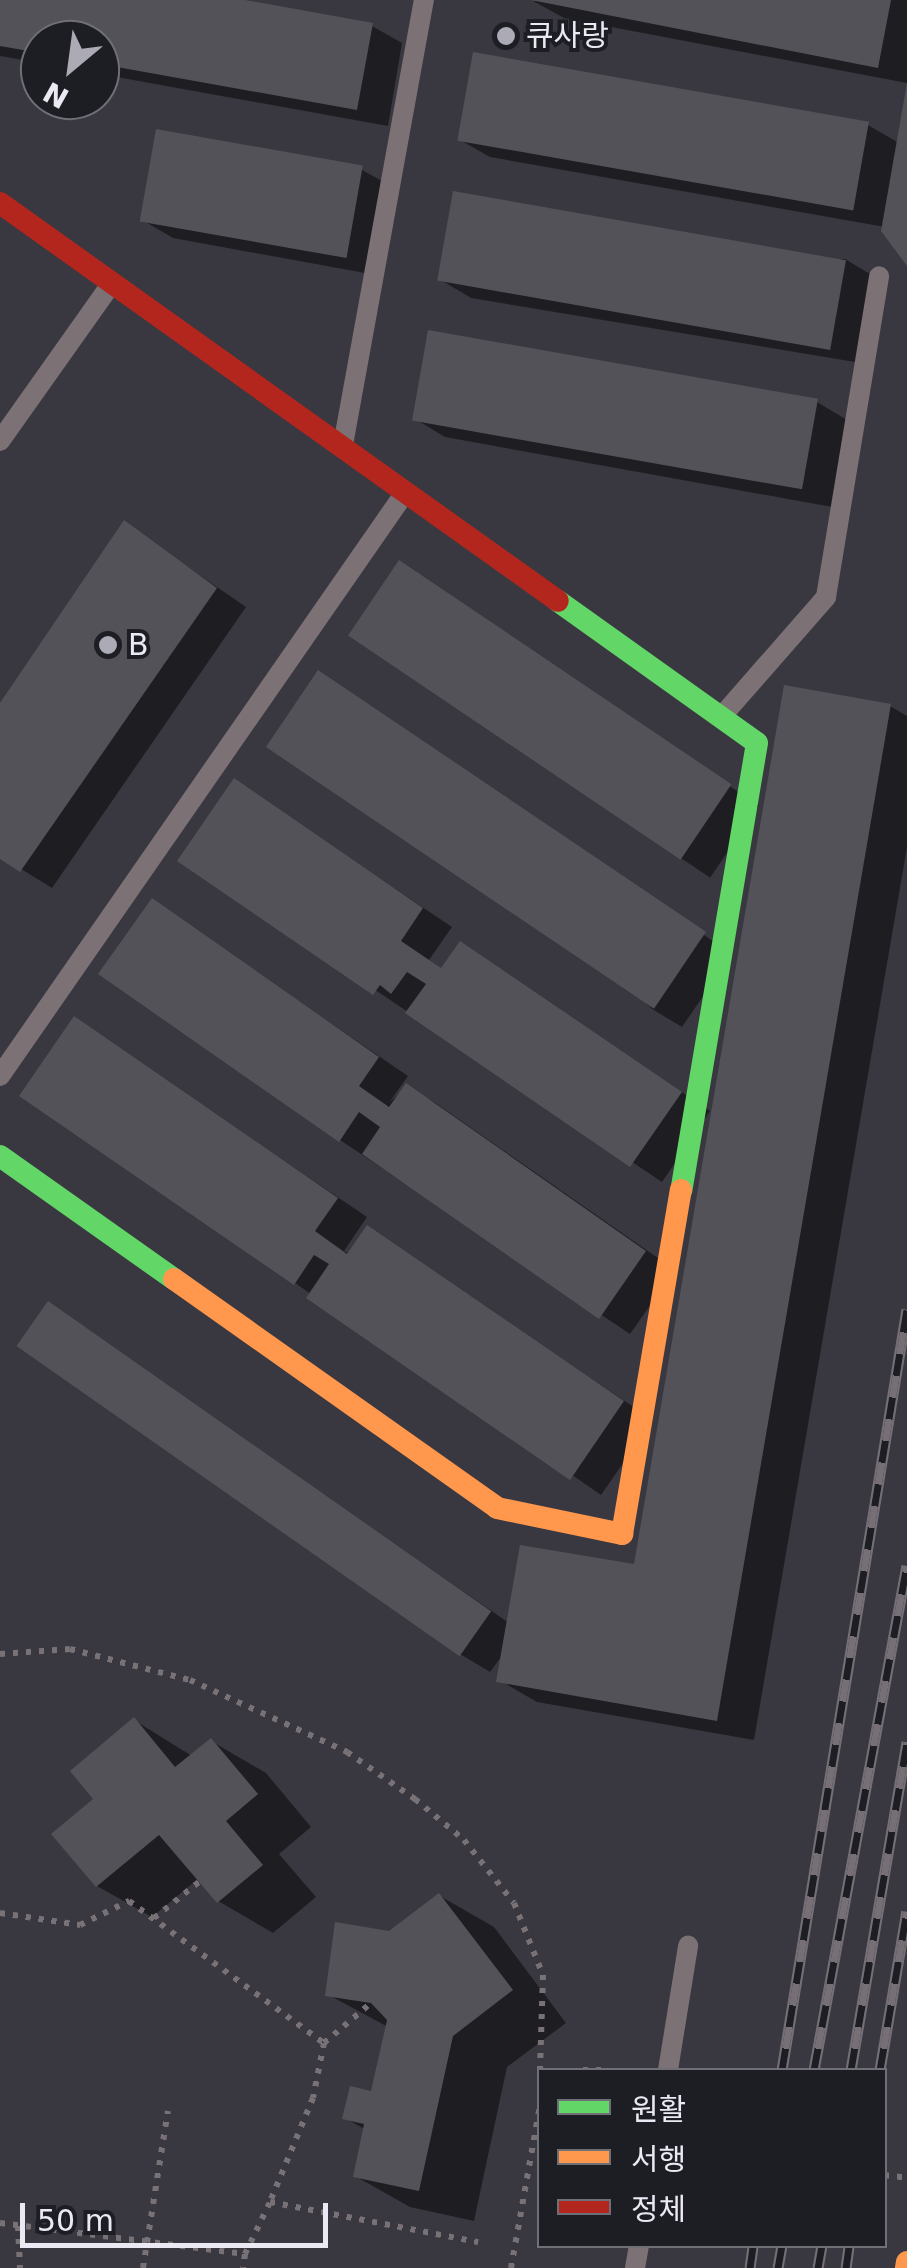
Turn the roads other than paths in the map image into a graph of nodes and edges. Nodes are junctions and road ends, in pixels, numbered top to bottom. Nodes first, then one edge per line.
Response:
1 (424, 0) edge
2 (0, 203) edge
3 (879, 276) dead end
4 (112, 283) junction
5 (0, 440) edge
6 (343, 447) junction
7 (406, 492) junction
8 (721, 717) junction
9 (0, 1076) edge
10 (0, 1156) edge
11 (688, 1946) dead end
12 (668, 2068) edge

1 - 6 lane
2 - 4 street
3 - 8 lane
4 - 5 lane
4 - 6 street
6 - 7 street
7 - 8 street
7 - 9 lane
8 - 10 street
11 - 12 lane

